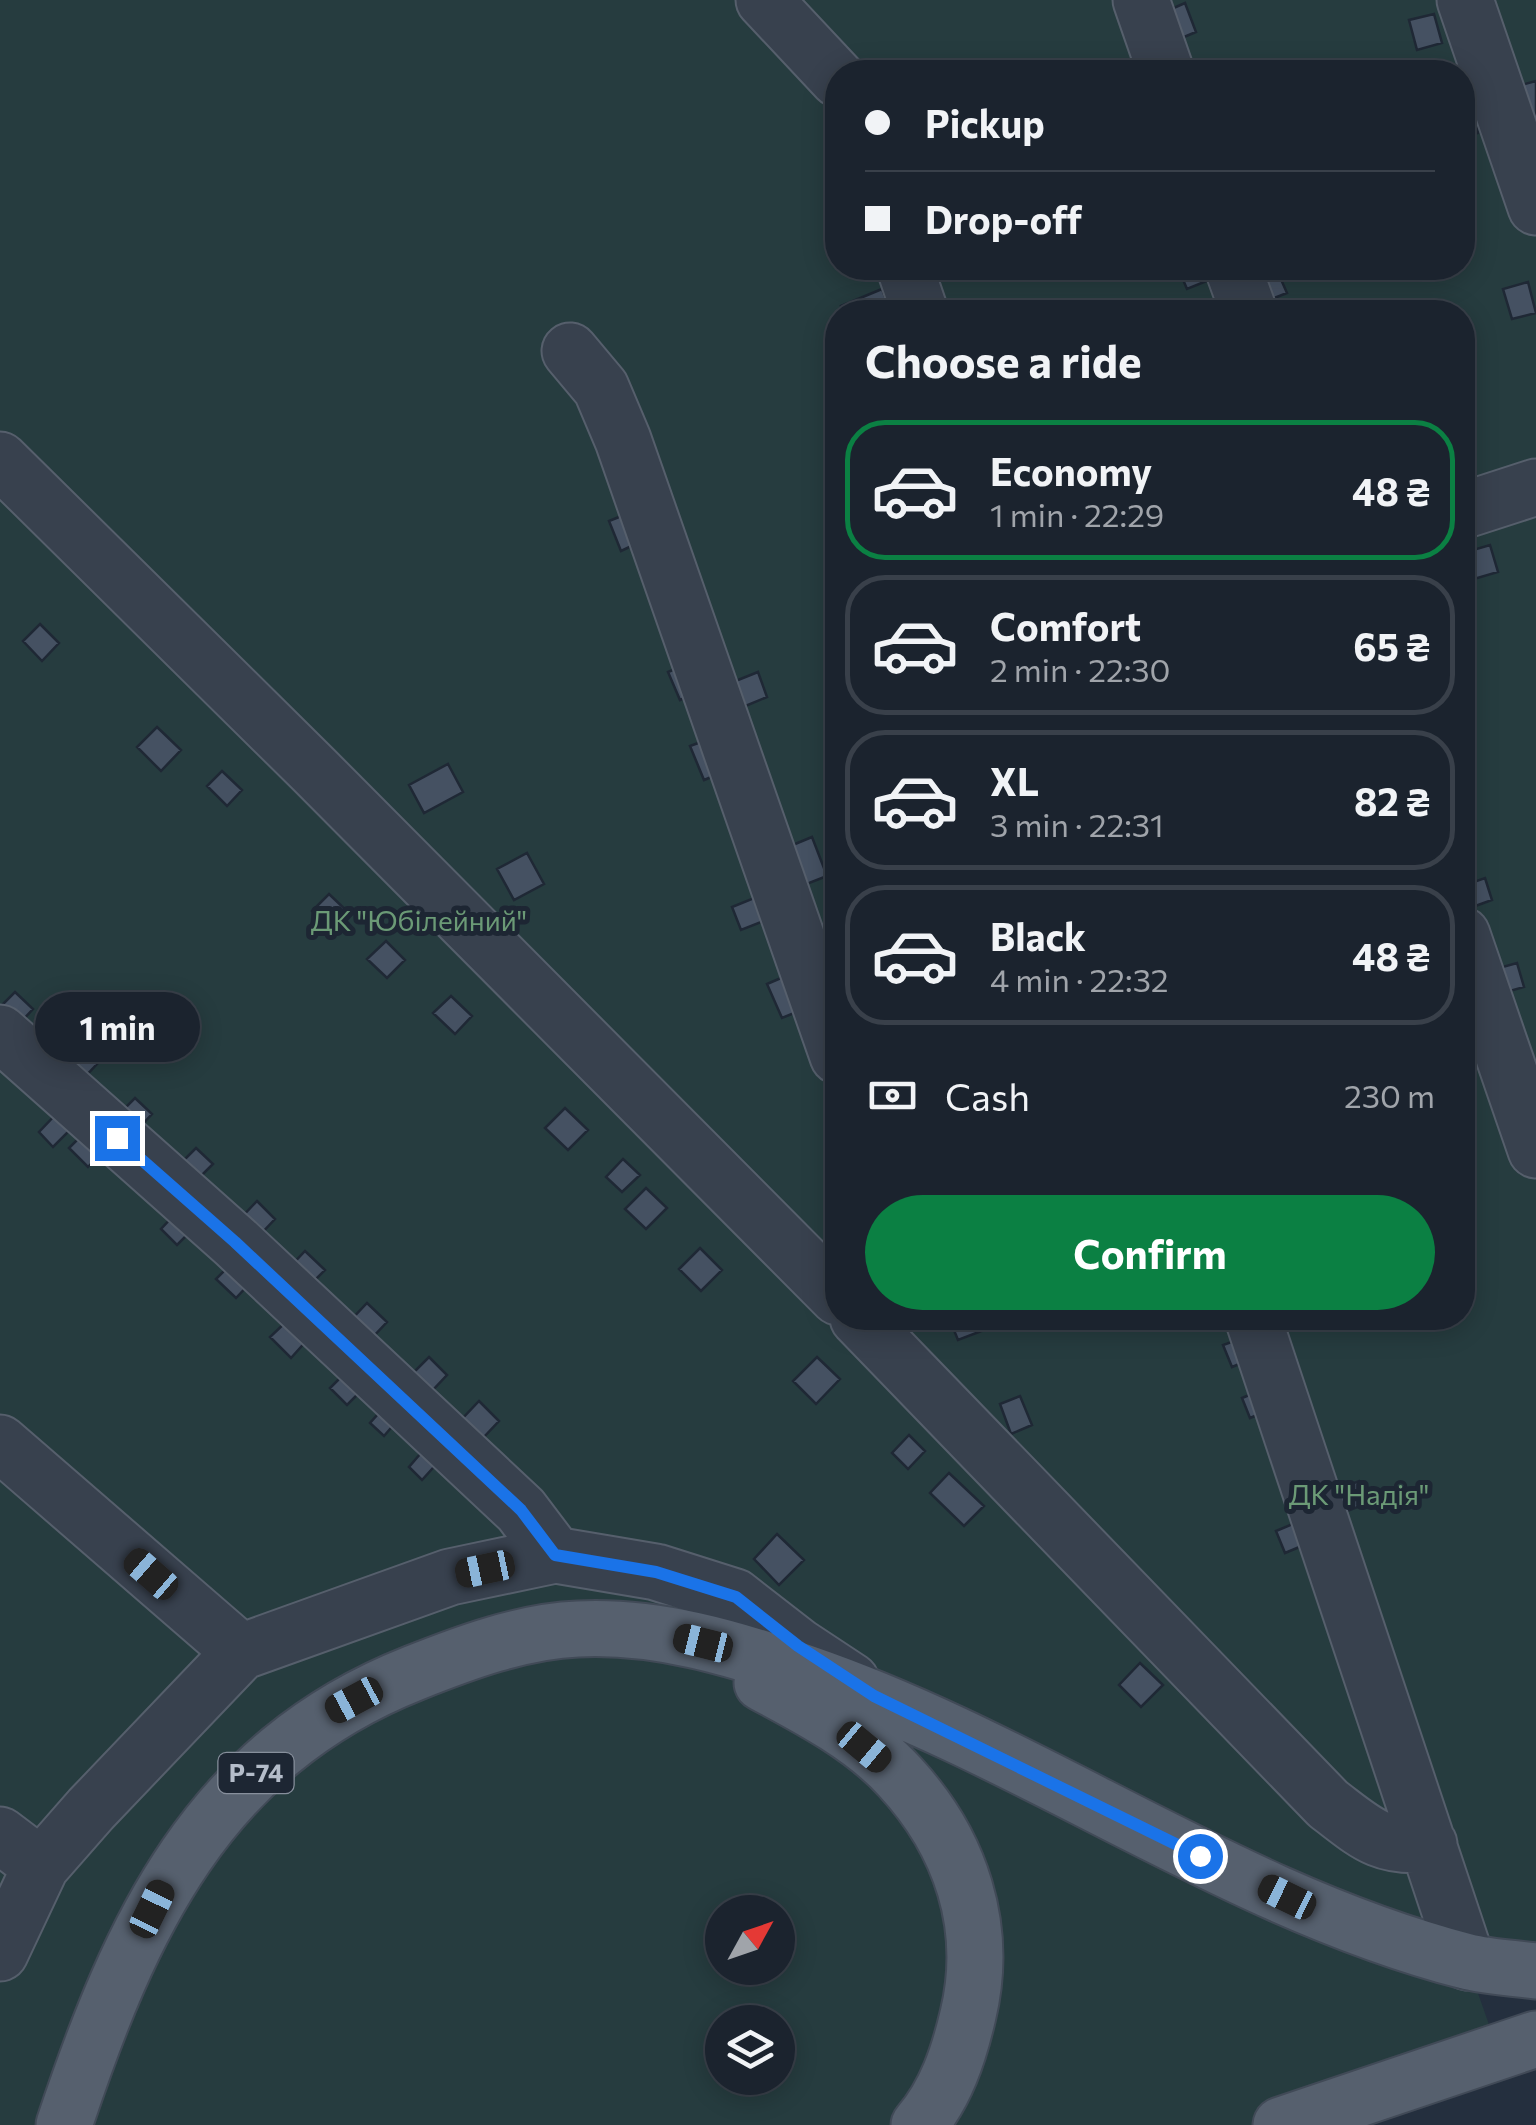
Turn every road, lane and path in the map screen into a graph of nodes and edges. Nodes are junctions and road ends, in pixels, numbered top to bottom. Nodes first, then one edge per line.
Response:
1 (764, 0) edge
2 (1141, 0) edge
3 (1465, 0) edge
4 (1162, 60) edge
5 (825, 65) edge
6 (1536, 207) edge
7 (570, 351) dead end
8 (0, 460) edge
9 (1536, 487) edge
10 (1475, 507) edge
11 (1475, 974) edge
12 (825, 1019) edge
13 (0, 1033) edge
14 (1536, 1150) edge
15 (825, 1281) edge
16 (873, 1330) edge
17 (1257, 1330) edge
18 (0, 1443) edge
19 (555, 1555) junction
20 (624, 1630) junction
21 (241, 1652) junction
22 (874, 1696) junction
23 (1429, 1844) junction
24 (20, 1850) edge
25 (0, 1953) edge
26 (1467, 1962) junction
27 (1536, 1971) edge
28 (1536, 2039) edge
29 (64, 2125) edge
30 (919, 2125) edge
31 (1280, 2125) edge

1 - 5 street
2 - 4 street
3 - 6 street
7 - 12 street
8 - 15 street
9 - 10 street
11 - 14 street
13 - 19 street
16 - 23 street
17 - 23 street
18 - 21 street
19 - 21 street
19 - 22 street
20 - 22 main road, Р-74
20 - 29 main road, Р-74
20 - 30 main road
21 - 24 street
22 - 26 main road, Р-74
23 - 26 street
24 - 25 street
26 - 27 main road, Р-74
28 - 31 main road

